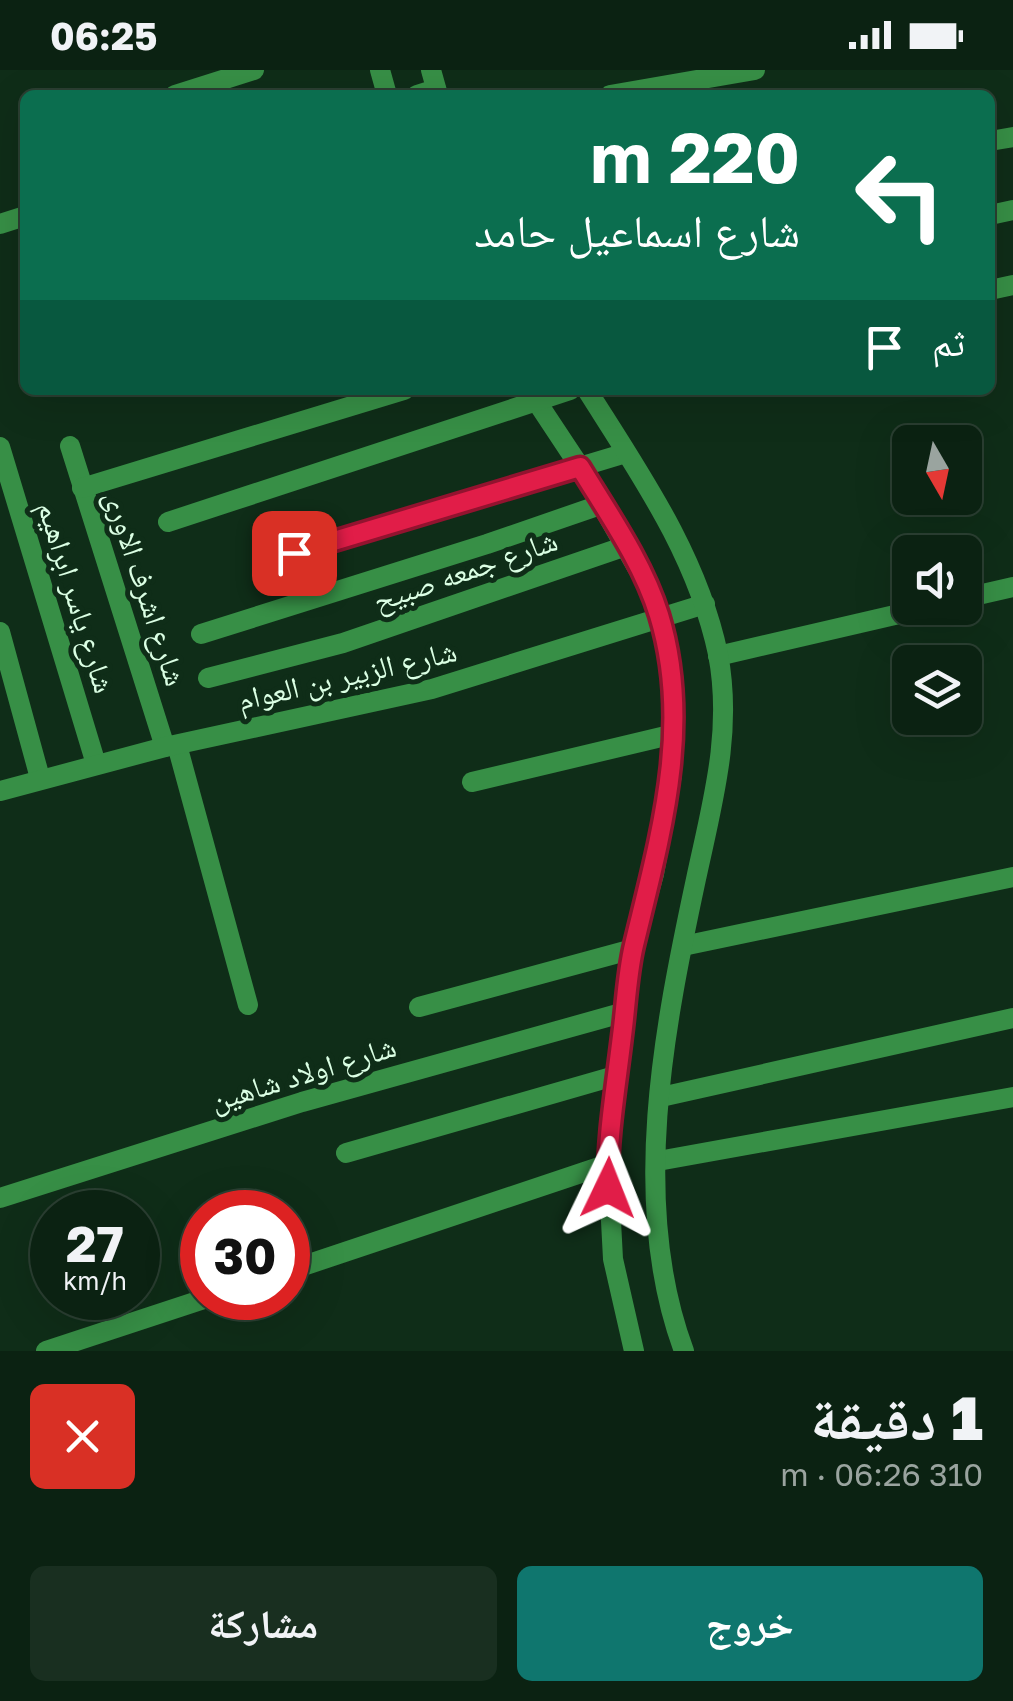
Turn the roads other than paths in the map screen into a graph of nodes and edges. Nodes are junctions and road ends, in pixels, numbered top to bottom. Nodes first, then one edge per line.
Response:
1 (254, 70) edge
2 (755, 70) edge
3 (192, 90) edge
4 (639, 90) edge
5 (388, 395) edge
6 (533, 395) edge
7 (591, 395) edge
8 (70, 446) dead end
9 (0, 447) edge
10 (626, 453) junction
11 (580, 467) junction
12 (82, 488) junction
13 (602, 504) junction
14 (168, 522) dead end
15 (626, 546) junction
16 (294, 553) dead end
17 (1013, 587) edge
18 (982, 594) edge
19 (705, 604) junction
20 (892, 615) edge
21 (660, 616) junction
22 (0, 632) edge
23 (201, 634) dead end
24 (718, 656) junction
25 (208, 678) dead end
26 (674, 734) junction
27 (171, 746) junction
28 (96, 764) junction
29 (40, 778) junction
30 (472, 782) dead end
31 (0, 791) edge
32 (1013, 876) edge
33 (683, 946) junction
34 (633, 949) junction
35 (248, 1006) dead end
36 (420, 1008) dead end
37 (625, 1012) junction
38 (1013, 1018) edge
39 (618, 1075) junction
40 (661, 1097) junction
41 (1013, 1097) edge
42 (346, 1153) dead end
43 (658, 1161) junction
44 (608, 1164) junction
45 (0, 1198) edge
46 (310, 1263) edge
47 (180, 1307) edge
48 (46, 1351) edge
49 (634, 1351) edge
50 (684, 1351) edge

1 - 3 street
2 - 4 street
5 - 12 street
6 - 11 street
6 - 14 street
7 - 10 street
8 - 12 street, شارع اشرف الاورى
9 - 28 street, شارع ياسر ابراهيم
10 - 11 street
10 - 19 street
11 - 13 street
11 - 16 street
12 - 27 street, شارع اشرف الاورى
13 - 15 street
13 - 23 street
15 - 21 street
15 - 25 street, شارع جمعه صبيح
17 - 18 street
19 - 21 street, شارع الزبير بن العوام
19 - 24 street
20 - 24 street
21 - 26 street
21 - 27 street, شارع الزبير بن العوام
22 - 29 street
24 - 33 street
26 - 30 street
26 - 34 street
27 - 28 street, شارع الزبير بن العوام
27 - 35 street, شارع اشرف الاورى
28 - 29 street, شارع الزبير بن العوام
29 - 31 street, شارع الزبير بن العوام
32 - 33 street
33 - 40 street
34 - 36 street
34 - 37 street
37 - 39 street
37 - 45 street, شارع اولاد شاهين
38 - 40 street
39 - 42 street
39 - 44 street
40 - 43 street
41 - 43 street
43 - 50 street
44 - 46 street
44 - 49 street
47 - 48 street

